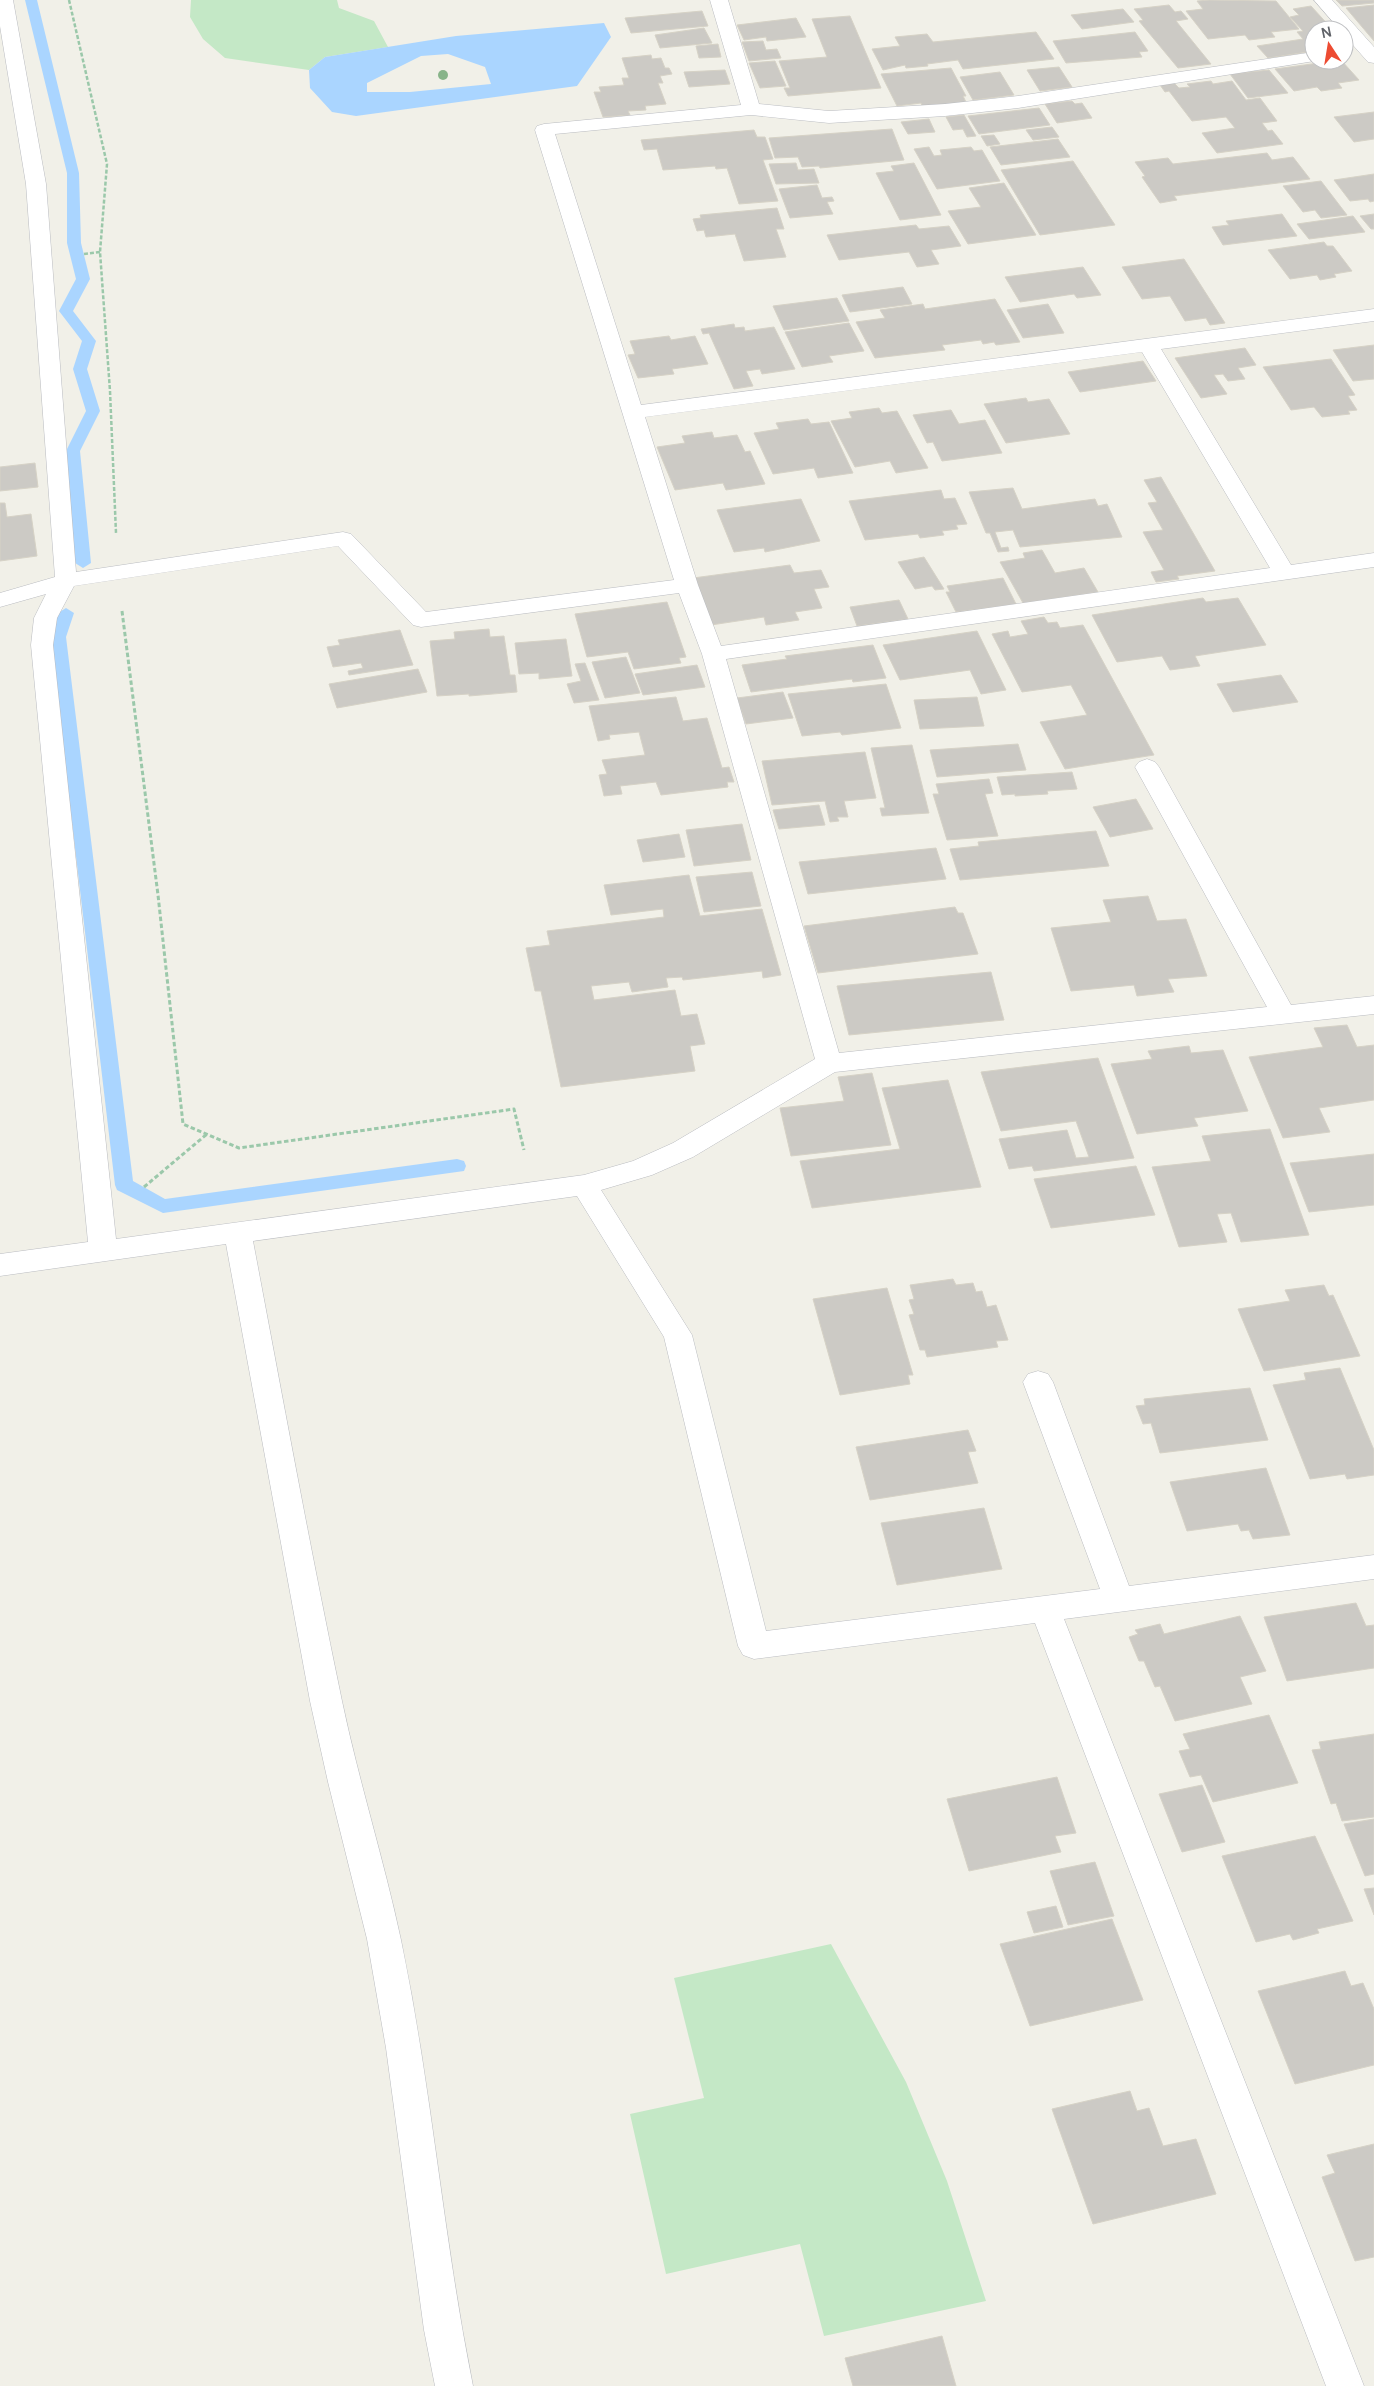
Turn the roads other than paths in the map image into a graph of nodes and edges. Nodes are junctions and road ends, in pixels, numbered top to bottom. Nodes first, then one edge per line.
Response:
1 (4, 0) edge
2 (718, 0) edge
3 (1323, 0) edge
4 (1354, 53) edge
5 (1372, 54) edge
6 (1304, 59) edge
7 (751, 109) junction
8 (1374, 315) edge
9 (1148, 345) junction
10 (634, 412) junction
11 (1374, 560) edge
12 (1284, 572) junction
13 (66, 581) junction
14 (687, 585) junction
15 (0, 600) edge
16 (713, 654) junction
17 (1146, 767) dead end
18 (1374, 1005) edge
19 (1284, 1014) junction
20 (829, 1063) junction
21 (584, 1185) junction
22 (237, 1232) junction
23 (102, 1238) junction
24 (0, 1265) edge
25 (1038, 1382) dead end
26 (1374, 1567) edge
27 (1119, 1600) junction
28 (1045, 1609) junction
29 (454, 2386) edge
30 (1345, 2386) edge

1 - 13 street
2 - 7 street
3 - 5 street
4 - 5 street
6 - 7 street
7 - 10 street
8 - 9 street
9 - 10 street
9 - 12 street
10 - 14 street
11 - 12 street
12 - 16 street
13 - 14 street
13 - 15 street
13 - 23 street
14 - 16 street
16 - 20 street
17 - 19 street
18 - 19 street
19 - 20 street
20 - 21 street
21 - 22 street
21 - 28 street
22 - 23 street
22 - 29 street
23 - 24 street
25 - 27 street
26 - 27 street
27 - 28 street
28 - 30 street

